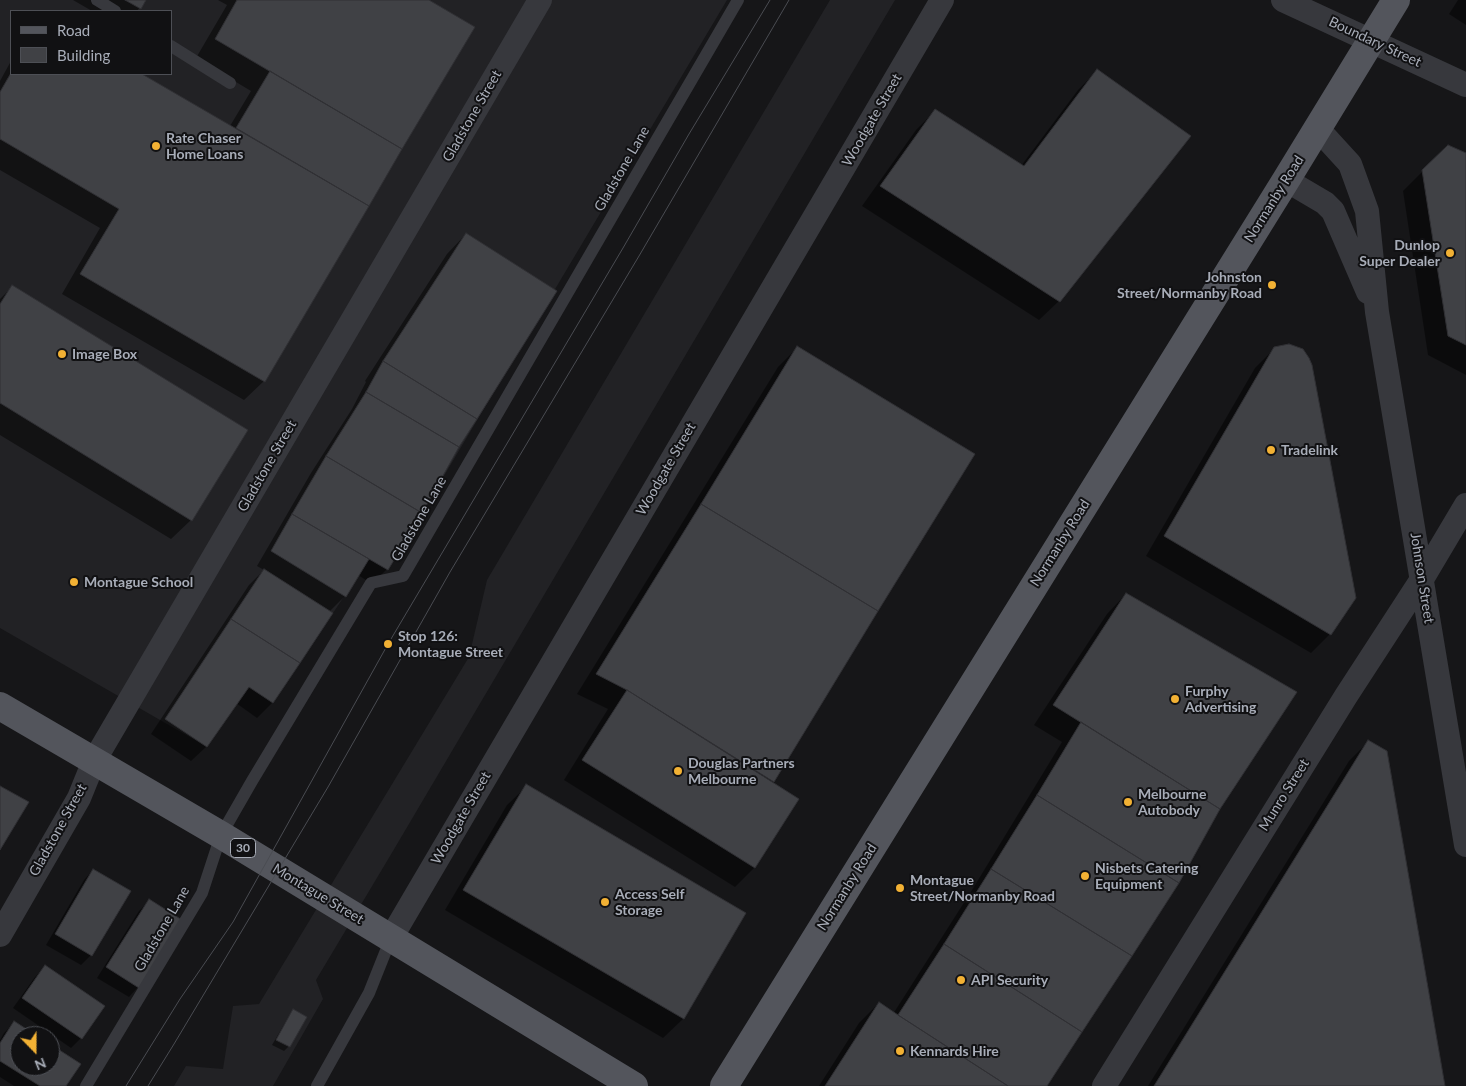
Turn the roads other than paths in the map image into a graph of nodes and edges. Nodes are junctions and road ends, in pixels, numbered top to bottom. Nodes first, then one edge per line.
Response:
1 (97, 0) edge
2 (540, 0) edge
3 (738, 0) edge
4 (942, 0) edge
5 (1283, 0) edge
6 (1396, 0) edge
7 (113, 10) edge
8 (1371, 41) junction
9 (172, 47) edge
10 (230, 83) dead end
11 (1466, 85) edge
12 (1318, 129) junction
13 (1286, 180) junction
14 (1377, 312) junction
15 (1466, 505) edge
16 (1422, 579) junction
17 (0, 706) edge
18 (94, 761) junction
19 (221, 835) junction
20 (1466, 846) edge
21 (0, 934) edge
22 (391, 938) junction
23 (86, 1086) edge
24 (317, 1086) edge
25 (634, 1086) edge
26 (724, 1086) edge
27 (1104, 1086) edge

1 - 7 lane
2 - 18 street, Gladstone Street
3 - 19 lane, Gladstone Lane
4 - 22 street, Woodgate Street
5 - 8 street, Boundary Street
6 - 8 main road, Normanby Road
8 - 11 street, Boundary Street
8 - 12 main road, Normanby Road
9 - 10 lane
12 - 13 main road, Normanby Road
12 - 14 street, Johnson Street
13 - 14 street, Johnson Street
13 - 26 main road, Normanby Road
14 - 16 street, Johnson Street
15 - 16 street, Munro Street
16 - 20 street, Johnson Street
16 - 27 street, Munro Street
17 - 18 main road, Montague Street / 30
18 - 19 main road, Montague Street / 30
18 - 21 street, Gladstone Street
19 - 22 main road, Montague Street / 30
19 - 23 lane, Gladstone Lane
22 - 24 lane
22 - 25 main road, Montague Street / 30

